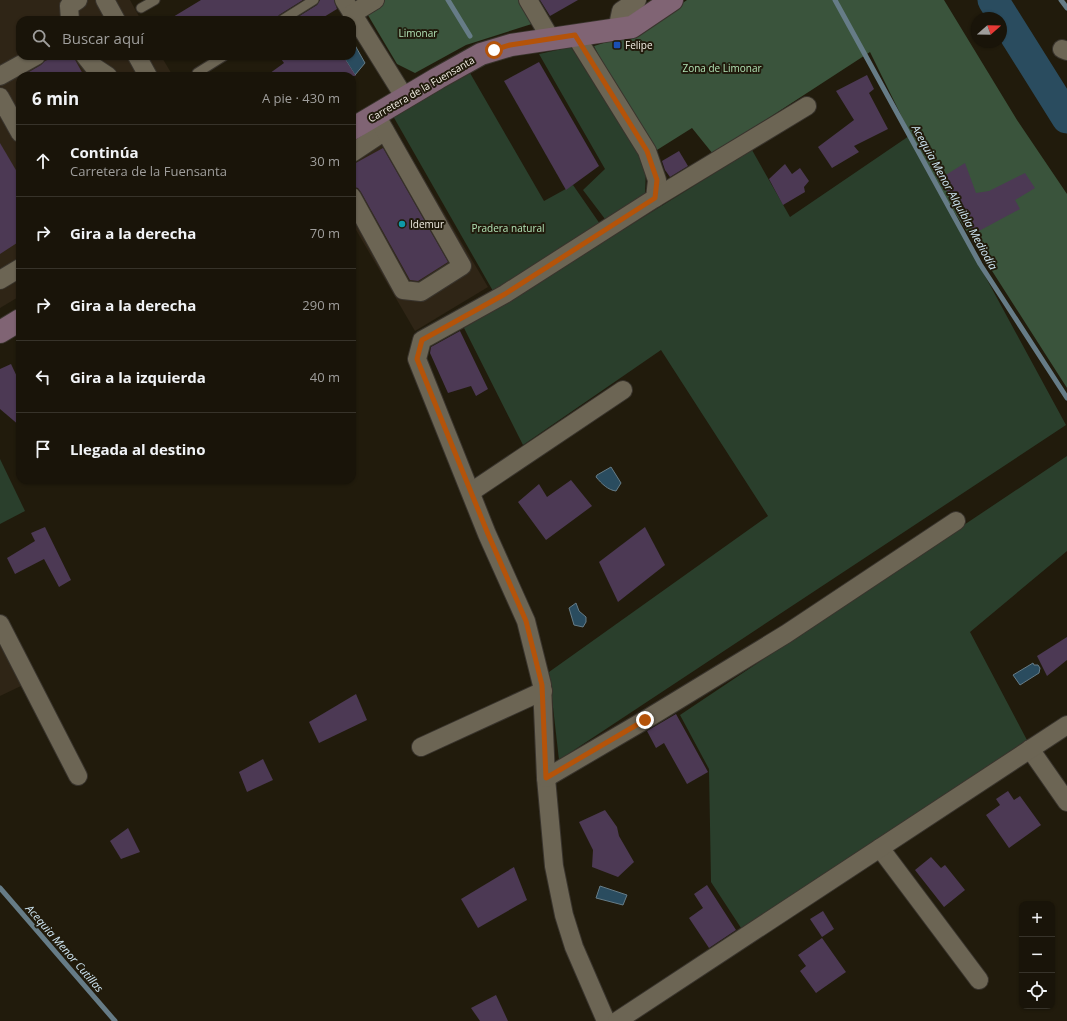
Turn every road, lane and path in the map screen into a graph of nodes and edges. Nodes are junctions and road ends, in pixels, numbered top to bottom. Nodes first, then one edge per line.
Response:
1 (78, 0) edge
2 (105, 0) edge
3 (155, 0) edge
4 (314, 0) edge
5 (375, 0) edge
6 (528, 0) edge
7 (637, 0) edge
8 (672, 0) edge
9 (348, 7) edge
10 (142, 8) dead end
11 (70, 16) edge
12 (114, 16) edge
13 (288, 16) edge
14 (354, 16) edge
15 (356, 20) edge
16 (617, 30) junction
17 (575, 35) junction
18 (551, 39) junction
19 (29, 60) edge
20 (88, 60) edge
21 (139, 60) edge
22 (218, 60) edge
23 (102, 72) edge
24 (146, 72) edge
25 (199, 72) edge
26 (0, 76) edge
27 (0, 97) edge
28 (405, 98) junction
29 (807, 106) dead end
30 (380, 123) junction
31 (16, 125) edge
32 (356, 128) edge
33 (356, 149) edge
34 (655, 198) junction
35 (356, 203) edge
36 (16, 270) edge
37 (0, 280) edge
38 (16, 322) edge
39 (0, 332) edge
40 (623, 390) dead end
41 (471, 492) junction
42 (956, 521) dead end
43 (0, 624) edge
44 (543, 691) junction
45 (1067, 725) edge
46 (421, 747) dead end
47 (1030, 749) junction
48 (78, 776) dead end
49 (546, 778) junction
50 (1067, 802) edge
51 (880, 848) junction
52 (979, 980) dead end
53 (606, 1021) edge
54 (617, 1021) edge

1 - 11 street
2 - 12 street
3 - 10 lane
4 - 13 lane
5 - 9 street
6 - 18 street
7 - 16 street
8 - 16 main road, Carretera de la Fuensanta
9 - 14 street
15 - 28 street
16 - 17 main road, Carretera de la Fuensanta
17 - 18 main road, Carretera de la Fuensanta
17 - 34 street
18 - 28 main road, Carretera de la Fuensanta
19 - 26 street
20 - 23 street
21 - 24 street
22 - 25 lane
27 - 31 street
28 - 30 main road, Carretera de la Fuensanta
29 - 34 street
30 - 32 main road, Carretera de la Fuensanta
30 - 33 street
30 - 35 street
34 - 41 street
36 - 37 street
38 - 39 main road
40 - 41 street
41 - 44 street
42 - 49 street
43 - 48 street
44 - 46 street
44 - 49 street
45 - 47 street
47 - 50 street
47 - 51 street
49 - 53 street
51 - 52 street
51 - 54 street

